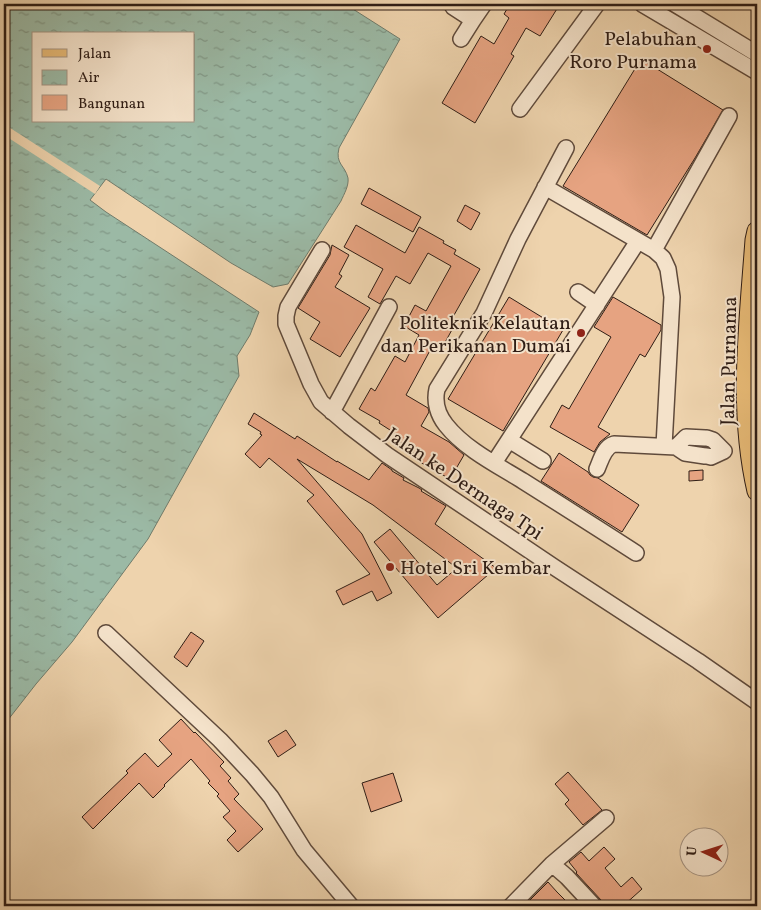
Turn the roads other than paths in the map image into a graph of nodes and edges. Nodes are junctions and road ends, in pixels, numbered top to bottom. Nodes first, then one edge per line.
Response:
1 (484, 4) edge
2 (596, 4) edge
3 (642, 4) edge
4 (675, 4) edge
5 (452, 5) edge
6 (473, 20) junction
7 (461, 39) dead end
8 (757, 54) edge
9 (757, 72) edge
10 (520, 110) dead end
11 (729, 116) dead end
12 (566, 148) dead end
13 (545, 187) junction
14 (757, 231) edge
15 (638, 241) junction
16 (322, 250) dead end
17 (654, 250) junction
18 (578, 292) dead end
19 (597, 305) junction
20 (389, 307) dead end
21 (332, 412) junction
22 (509, 440) junction
23 (670, 446) junction
24 (724, 451) junction
25 (751, 454) junction
26 (543, 461) dead end
27 (494, 463) junction
28 (597, 468) dead end
29 (757, 492) edge
30 (636, 553) dead end
31 (106, 633) dead end
32 (757, 702) edge
33 (606, 818) dead end
34 (552, 864) junction
35 (351, 906) edge
36 (511, 906) edge
37 (594, 906) edge

1 - 6 street
2 - 10 street
3 - 9 street
4 - 8 street
5 - 6 street
6 - 7 street
11 - 17 street
12 - 13 street
13 - 15 street
13 - 27 street
14 - 25 main road, Jalan Purnama
15 - 17 street
15 - 19 street
16 - 21 street, Jalan ke Dermaga Tpi
17 - 23 street
18 - 19 street
19 - 22 street
20 - 21 street
21 - 32 street, Jalan ke Dermaga Tpi
22 - 26 street
22 - 27 street
23 - 24 street
23 - 24 street
23 - 28 street
24 - 25 street
25 - 29 main road, Jalan Purnama
27 - 30 street
31 - 35 street
33 - 34 street
34 - 36 street
34 - 37 street

